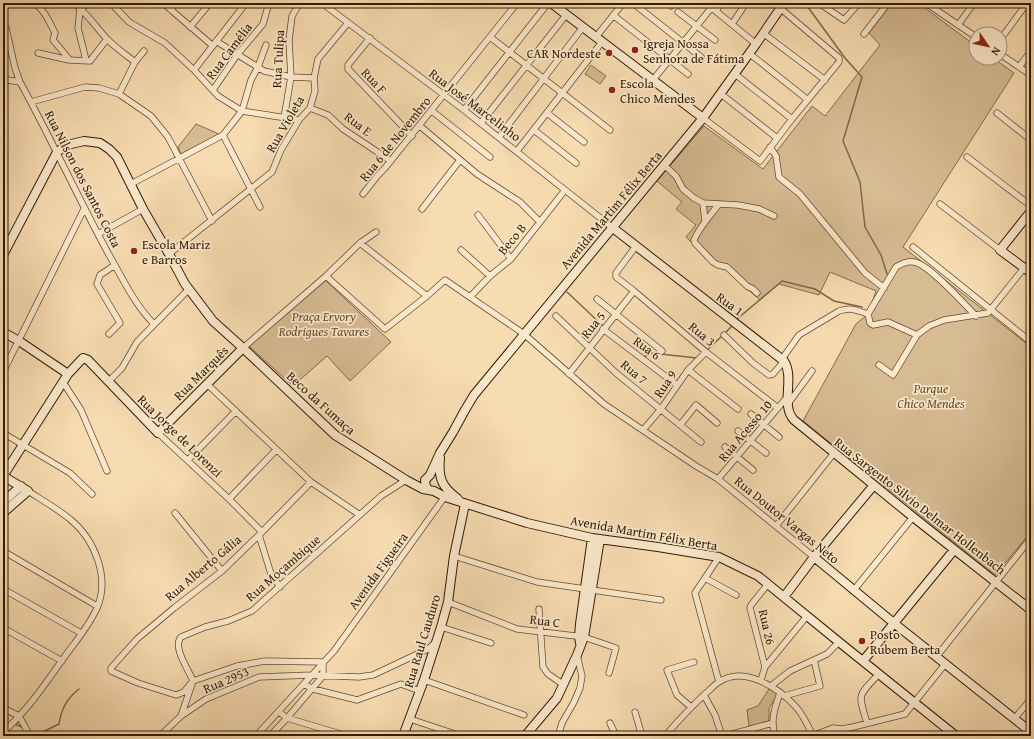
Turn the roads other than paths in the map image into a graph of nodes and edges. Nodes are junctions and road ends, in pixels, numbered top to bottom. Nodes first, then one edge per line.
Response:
1 (34, 3) edge
2 (76, 3) edge
3 (89, 3) edge
4 (111, 3) edge
5 (162, 3) edge
6 (176, 3) edge
7 (210, 3) edge
8 (246, 3) edge
9 (270, 3) edge
10 (300, 3) edge
11 (322, 3) edge
12 (517, 3) edge
13 (549, 3) edge
14 (623, 3) edge
15 (633, 3) edge
16 (706, 3) edge
17 (721, 3) edge
18 (746, 3) edge
19 (819, 3) edge
20 (858, 3) edge
21 (888, 3) edge
22 (926, 3) edge
23 (974, 3) edge
24 (1027, 3) edge
25 (828, 5) edge
26 (782, 6) edge
27 (80, 9) junction
28 (714, 9) junction
29 (171, 10) junction
30 (678, 12) dead end
31 (566, 15) junction
32 (613, 15) junction
33 (348, 23) junction
34 (732, 24) junction
35 (3, 25) edge
36 (958, 25) junction
37 (696, 26) junction
38 (190, 27) junction
39 (583, 27) junction
40 (1008, 29) edge
41 (968, 32) edge
42 (764, 33) junction
43 (864, 34) dead end
44 (490, 37) junction
45 (370, 38) junction
46 (107, 39) junction
47 (599, 39) junction
48 (715, 40) dead end
49 (683, 43) junction
50 (214, 44) junction
51 (756, 44) junction
52 (266, 45) dead end
53 (144, 51) dead end
54 (1031, 51) edge
55 (510, 52) junction
56 (38, 53) dead end
57 (750, 54) junction
58 (237, 55) junction
59 (701, 57) dead end
60 (1008, 59) edge
61 (69, 60) junction
62 (86, 60) junction
63 (670, 60) junction
64 (135, 62) junction
65 (527, 66) junction
66 (258, 67) junction
67 (1019, 67) junction
68 (194, 70) junction
69 (688, 74) dead end
70 (735, 74) junction
71 (1031, 75) edge
72 (290, 77) junction
73 (314, 78) junction
74 (543, 78) junction
75 (653, 80) junction
76 (824, 80) junction
77 (20, 82) junction
78 (3, 83) edge
79 (213, 90) junction
80 (119, 94) junction
81 (562, 94) junction
82 (721, 94) junction
83 (445, 95) junction
84 (808, 100) junction
85 (31, 102) junction
86 (310, 108) junction
87 (464, 110) junction
88 (242, 111) junction
89 (432, 111) junction
90 (547, 113) junction
91 (996, 113) dead end
92 (284, 118) junction
93 (703, 118) junction
94 (792, 119) junction
95 (299, 120) junction
96 (481, 123) junction
97 (420, 126) junction
98 (534, 130) junction
99 (610, 130) dead end
100 (223, 135) junction
101 (412, 136) junction
102 (499, 137) junction
103 (777, 138) junction
104 (1031, 140) edge
105 (584, 142) dead end
106 (770, 147) junction
107 (517, 151) junction
108 (57, 152) junction
109 (490, 157) dead end
110 (967, 157) dead end
111 (180, 159) junction
112 (460, 160) junction
113 (391, 162) junction
114 (576, 163) dead end
115 (664, 165) junction
116 (131, 184) junction
117 (251, 189) junction
118 (565, 190) junction
119 (363, 194) dead end
120 (703, 203) junction
121 (719, 204) junction
122 (940, 204) dead end
123 (1031, 206) edge
124 (260, 207) dead end
125 (84, 209) junction
126 (143, 209) junction
127 (422, 209) dead end
128 (1031, 211) edge
129 (478, 215) dead end
130 (774, 216) dead end
131 (212, 221) junction
132 (705, 221) junction
133 (540, 222) junction
134 (613, 228) junction
135 (376, 232) dead end
136 (98, 234) junction
137 (360, 243) junction
138 (636, 246) junction
139 (913, 247) dead end
140 (461, 250) dead end
141 (1000, 250) junction
142 (170, 254) junction
143 (3, 255) edge
144 (511, 259) junction
145 (115, 264) junction
146 (1024, 268) junction
147 (1031, 273) edge
148 (326, 276) junction
149 (490, 276) junction
150 (884, 288) junction
151 (188, 290) junction
152 (634, 290) junction
153 (757, 293) dead end
154 (427, 296) junction
155 (470, 297) junction
156 (597, 299) dead end
157 (990, 310) junction
158 (616, 313) junction
159 (868, 314) junction
160 (556, 316) dead end
161 (976, 316) junction
162 (154, 324) junction
163 (603, 329) junction
164 (3, 332) edge
165 (109, 334) dead end
166 (524, 334) junction
167 (724, 335) dead end
168 (916, 335) junction
169 (19, 341) junction
170 (1031, 342) edge
171 (590, 346) junction
172 (243, 348) junction
173 (662, 350) dead end
174 (706, 352) junction
175 (783, 360) junction
176 (879, 365) dead end
177 (688, 370) junction
178 (812, 371) dead end
179 (3, 372) edge
180 (68, 374) junction
181 (569, 374) junction
182 (63, 382) junction
183 (108, 382) junction
184 (206, 384) junction
185 (677, 385) junction
186 (788, 400) junction
187 (778, 408) junction
188 (661, 409) junction
189 (738, 409) dead end
190 (236, 411) junction
191 (751, 414) dead end
192 (717, 423) dead end
193 (681, 424) junction
194 (764, 425) junction
195 (643, 430) junction
196 (738, 431) dead end
197 (3, 433) edge
198 (158, 433) junction
199 (779, 437) dead end
200 (751, 441) junction
201 (702, 442) dead end
202 (23, 445) junction
203 (725, 447) dead end
204 (276, 450) junction
205 (440, 453) junction
206 (766, 453) dead end
207 (834, 453) junction
208 (737, 457) junction
209 (188, 460) junction
210 (753, 470) dead end
211 (107, 471) dead end
212 (3, 476) edge
213 (428, 478) junction
214 (718, 479) junction
215 (407, 480) junction
216 (441, 480) junction
217 (310, 482) junction
218 (874, 485) junction
219 (24, 488) junction
220 (432, 491) junction
221 (92, 494) dead end
222 (446, 494) junction
223 (229, 499) junction
224 (3, 502) edge
225 (464, 504) junction
226 (3, 513) edge
227 (175, 513) dead end
228 (360, 515) junction
229 (913, 517) junction
230 (776, 526) junction
231 (260, 533) junction
232 (596, 538) junction
233 (1031, 538) edge
234 (954, 550) junction
235 (3, 551) edge
236 (454, 556) junction
237 (719, 557) junction
238 (814, 557) junction
239 (222, 571) junction
240 (705, 578) junction
241 (996, 581) junction
242 (768, 584) junction
243 (280, 587) junction
244 (3, 589) edge
245 (588, 590) junction
246 (854, 590) junction
247 (736, 595) dead end
248 (784, 597) junction
249 (661, 600) dead end
250 (448, 602) junction
251 (97, 606) junction
252 (539, 609) dead end
253 (1031, 610) edge
254 (807, 616) junction
255 (895, 624) junction
256 (441, 626) junction
257 (3, 628) edge
258 (540, 632) junction
259 (81, 633) junction
260 (582, 636) junction
261 (839, 642) junction
262 (491, 643) dead end
263 (433, 647) junction
264 (578, 655) junction
265 (937, 656) junction
266 (814, 660) junction
267 (62, 661) junction
268 (863, 661) junction
269 (323, 662) junction
270 (694, 662) dead end
271 (946, 663) junction
272 (765, 666) junction
273 (608, 673) dead end
274 (879, 674) junction
275 (312, 675) junction
276 (323, 676) junction
277 (424, 680) junction
278 (761, 680) junction
279 (193, 681) junction
280 (718, 682) junction
281 (304, 684) junction
282 (564, 685) junction
283 (771, 686) junction
284 (313, 689) junction
285 (420, 691) junction
286 (704, 695) junction
287 (782, 695) junction
288 (1031, 699) edge
289 (914, 702) junction
290 (692, 707) junction
291 (3, 708) edge
292 (279, 712) junction
293 (635, 712) dead end
294 (524, 715) dead end
295 (19, 716) junction
296 (181, 716) junction
297 (287, 718) junction
298 (1015, 718) junction
299 (410, 719) junction
300 (610, 723) dead end
301 (773, 723) junction
302 (867, 723) junction
303 (3, 732) edge
304 (1031, 732) edge
305 (451, 734) edge
306 (30, 736) edge
307 (160, 736) edge
308 (256, 736) edge
309 (270, 736) edge
310 (347, 736) edge
311 (404, 736) edge
312 (461, 736) edge
313 (525, 736) edge
314 (558, 736) edge
315 (616, 736) edge
316 (642, 736) edge
317 (666, 736) edge
318 (724, 736) edge
319 (775, 736) edge
320 (812, 736) edge
321 (956, 736) edge

1 - 61 street
2 - 27 street
3 - 27 street
4 - 68 street
5 - 29 street
6 - 29 street
7 - 38 street
8 - 50 street
9 - 58 street, Rua Camélia
10 - 72 street, Rua Tulipa
11 - 33 street, Rua José Marcelinho
12 - 44 street, Rua 6 de Novembro
13 - 31 street
13 - 55 street
14 - 32 street
15 - 49 street
16 - 28 street
17 - 28 street
18 - 34 street
19 - 25 street
20 - 25 street
21 - 43 street
22 - 36 street
23 - 36 street
24 - 40 street
26 - 42 street, Avenida Martim Félix Berta
26 - 76 street
27 - 46 street
27 - 62 street
28 - 34 street
28 - 37 street
29 - 38 street
30 - 37 street
31 - 39 street
31 - 65 street
32 - 47 street
32 - 63 street
33 - 45 street, Rua José Marcelinho
33 - 73 street, Rua Violeta
34 - 51 street
35 - 77 street, Rua Nilson dos Santos Costa
36 - 41 street
37 - 48 street
37 - 49 street
38 - 50 street
39 - 47 street
39 - 74 street
42 - 51 street, Avenida Martim Félix Berta
42 - 76 street
44 - 55 street
44 - 83 street, Rua 6 de Novembro
45 - 83 street, Rua José Marcelinho
45 - 101 street, Rua F
46 - 62 street
46 - 64 street
47 - 75 street
47 - 81 street
49 - 59 street
49 - 63 street
50 - 58 street
50 - 68 street
51 - 57 street, Avenida Martim Félix Berta
52 - 66 street
53 - 64 street
54 - 67 street
55 - 65 street
55 - 87 street
56 - 61 street
57 - 70 street, Avenida Martim Félix Berta
57 - 84 street
58 - 66 street
58 - 79 street, Rua Camélia
60 - 67 street
61 - 62 street
63 - 69 street
63 - 75 street
64 - 80 street
65 - 74 street
65 - 96 street
66 - 72 street
66 - 88 street
67 - 71 street
68 - 79 street
70 - 82 street, Avenida Martim Félix Berta
70 - 94 street
72 - 73 street
72 - 92 street, Rua Tulipa
73 - 86 street, Rua Violeta
74 - 81 street
74 - 102 street
75 - 93 street
76 - 84 street
77 - 78 street
77 - 85 street, Rua Nilson dos Santos Costa
79 - 88 street
80 - 85 street
80 - 111 street
81 - 90 street
81 - 99 street
82 - 93 street, Avenida Martim Félix Berta
82 - 103 street
83 - 87 street, Rua José Marcelinho
83 - 89 street, Rua 6 de Novembro
84 - 94 street
85 - 108 street, Rua Nilson dos Santos Costa
86 - 95 street, Rua Violeta
86 - 113 street, Rua E
87 - 96 street, Rua José Marcelinho
88 - 92 street
88 - 100 street
89 - 97 street, Rua 6 de Novembro
89 - 109 street
90 - 98 street
90 - 105 street
91 - 104 street
92 - 95 street
93 - 106 street
93 - 115 street, Avenida Martim Félix Berta
94 - 103 street
95 - 117 street, Rua Violeta
96 - 102 street, Rua José Marcelinho
97 - 101 street, Rua 6 de Novembro
97 - 112 street
98 - 107 street
98 - 114 street
100 - 111 street
100 - 117 street
101 - 113 street, Rua 6 de Novembro
102 - 107 street, Rua José Marcelinho
103 - 106 street
106 - 150 street
107 - 118 street, Rua José Marcelinho
108 - 116 street, Beco da Fumaça
108 - 125 street, Rua Nilson dos Santos Costa
108 - 143 street
110 - 123 street
111 - 116 street
111 - 131 street
112 - 127 street
112 - 133 street
113 - 119 street, Rua 6 de Novembro
115 - 120 street
115 - 134 street, Avenida Martim Félix Berta
116 - 126 street, Beco da Fumaça
117 - 124 street
117 - 131 street, Rua Violeta
118 - 133 street, Beco B
118 - 134 street, Rua José Marcelinho
120 - 121 street
120 - 132 street
121 - 130 street
121 - 132 street
122 - 141 street
125 - 136 street, Rua Nilson dos Santos Costa
125 - 169 street
126 - 136 street
126 - 142 street, Beco da Fumaça
128 - 141 street
129 - 144 street
131 - 142 street, Rua Violeta
132 - 153 street
133 - 144 street, Beco B
134 - 138 street, Rua 1
134 - 166 street, Avenida Martim Félix Berta
135 - 137 street
136 - 145 street, Rua Nilson dos Santos Costa
137 - 148 street
137 - 154 street
138 - 152 street, Rua 3
138 - 175 street, Rua 1
139 - 157 street
140 - 149 street
141 - 146 street
142 - 151 street, Beco da Fumaça
144 - 149 street, Beco B
145 - 162 street, Rua Nilson dos Santos Costa
145 - 165 street
146 - 147 street
146 - 157 street
148 - 154 street
148 - 172 street
149 - 155 street, Beco B
150 - 159 street
150 - 161 street
151 - 162 street
151 - 172 street, Beco da Fumaça
152 - 158 street, Rua 5
152 - 174 street, Rua 3
154 - 155 street, Rua Doutor Vargas Neto
155 - 166 street, Rua Doutor Vargas Neto
156 - 158 street
157 - 161 street
157 - 170 street
158 - 163 street, Rua 5
158 - 173 street
159 - 168 street
159 - 175 street
160 - 171 street, Rua 7
161 - 168 street
162 - 183 street
163 - 171 street, Rua 5
163 - 185 street, Rua 6
164 - 169 street
166 - 181 street, Rua Doutor Vargas Neto
166 - 205 street, Avenida Martim Félix Berta
167 - 175 street
168 - 176 street
169 - 179 street
169 - 180 street
171 - 181 street, Rua 5
171 - 188 street, Rua 7
172 - 184 street, Rua Marquês
172 - 215 street, Beco da Fumaça
174 - 177 street, Rua 9
174 - 187 street, Rua 3
175 - 186 street
177 - 185 street, Rua 9
177 - 189 street
178 - 186 street, Rua Acesso 10
180 - 182 street
180 - 183 street, Rua Jorge de Lorenzi
181 - 195 street, Rua Doutor Vargas Neto
182 - 202 street
182 - 211 street
183 - 198 street, Rua Jorge de Lorenzi
184 - 190 street
184 - 198 street, Rua Marquês
185 - 188 street, Rua 9
186 - 187 street, Rua Acesso 10
186 - 207 street, Rua Sargento Silvio Delmar Hollenbach
187 - 194 street, Rua Acesso 10
188 - 193 street, Rua 7
188 - 195 street, Rua 9
190 - 204 street
190 - 209 street
191 - 194 street
192 - 193 street
193 - 201 street, Rua 7
194 - 199 street
194 - 200 street, Rua Acesso 10
195 - 214 street, Rua Doutor Vargas Neto
196 - 200 street
197 - 202 street
198 - 209 street, Rua Jorge de Lorenzi
200 - 206 street
200 - 208 street, Rua Acesso 10
202 - 212 street
202 - 221 street
203 - 208 street
204 - 217 street
204 - 223 street
205 - 213 street, Avenida Martim Félix Berta
205 - 216 street
207 - 218 street, Rua Sargento Silvio Delmar Hollenbach
207 - 230 street
208 - 210 street
208 - 214 street, Rua Acesso 10
209 - 223 street, Rua Jorge de Lorenzi
212 - 219 street
213 - 215 street
213 - 216 street
213 - 220 street
214 - 230 street, Rua Doutor Vargas Neto
215 - 220 street, Beco da Fumaça
215 - 228 street, Rua Moçambique
216 - 220 street
216 - 222 street, Avenida Martim Félix Berta
217 - 228 street
217 - 231 street, Rua Alberto Gália
218 - 229 street, Rua Sargento Silvio Delmar Hollenbach
218 - 238 street
219 - 224 street
219 - 226 street
219 - 251 street
220 - 222 street, Avenida Martim Félix Berta
222 - 225 street, Avenida Martim Félix Berta
222 - 269 street, Avenida Figueira
223 - 231 street, Rua Jorge de Lorenzi
225 - 232 street, Avenida Martim Félix Berta
225 - 236 street, Rua Raul Cauduro
227 - 239 street
228 - 243 street, Rua Moçambique
229 - 234 street, Rua Sargento Silvio Delmar Hollenbach
229 - 246 street
230 - 238 street, Rua Doutor Vargas Neto
231 - 239 street, Rua Alberto Gália
231 - 243 street, Rua Jorge de Lorenzi
232 - 237 street, Avenida Martim Félix Berta
232 - 245 street
233 - 241 street
234 - 241 street, Rua Sargento Silvio Delmar Hollenbach
234 - 255 street
235 - 251 street
236 - 245 street
236 - 250 street, Rua Raul Cauduro
237 - 240 street
237 - 242 street, Avenida Martim Félix Berta
238 - 246 street, Rua Doutor Vargas Neto
238 - 248 street
239 - 279 street, Rua Alberto Gália
240 - 247 street
240 - 280 street
241 - 253 street, Rua Sargento Silvio Delmar Hollenbach
241 - 265 street
242 - 248 street, Avenida Martim Félix Berta
242 - 272 street, Rua 26
243 - 279 street, Rua Moçambique
244 - 259 street
245 - 249 street
245 - 260 street
246 - 255 street, Rua Doutor Vargas Neto
248 - 254 street, Avenida Martim Félix Berta
250 - 256 street, Rua Raul Cauduro
250 - 258 street, Rua C
251 - 259 street
252 - 258 street
254 - 261 street, Avenida Martim Félix Berta
254 - 272 street
255 - 265 street, Rua Doutor Vargas Neto
255 - 268 street
256 - 262 street
256 - 263 street, Rua Raul Cauduro
257 - 267 street
258 - 260 street, Rua C
258 - 282 street
259 - 267 street
260 - 264 street
260 - 273 street, Rua C
261 - 266 street
261 - 268 street, Avenida Martim Félix Berta
263 - 276 street, Rua 2953
263 - 277 street, Rua Raul Cauduro
264 - 282 street
264 - 314 street
265 - 271 street, Rua Doutor Vargas Neto
266 - 283 street
266 - 287 street
267 - 295 street
268 - 274 street, Avenida Martim Félix Berta
269 - 275 street, Avenida Figueira
269 - 276 street
269 - 279 street
270 - 290 street
271 - 289 street
271 - 298 street, Rua Doutor Vargas Neto
272 - 278 street
274 - 289 street, Avenida Martim Félix Berta
274 - 302 street
275 - 276 street, Rua 2953
275 - 281 street, Avenida Figueira
275 - 296 street, Rua 2953
276 - 284 street
277 - 285 street, Rua Raul Cauduro
277 - 294 street
278 - 280 street
278 - 283 street
279 - 296 street
280 - 286 street
281 - 284 street
281 - 292 street, Avenida Figueira
282 - 313 street
283 - 287 street
284 - 285 street
284 - 297 street
285 - 299 street, Rua Raul Cauduro
286 - 290 street
286 - 318 street
287 - 301 street
287 - 320 street
288 - 298 street
289 - 302 street
289 - 321 street, Avenida Martim Félix Berta
290 - 317 street
291 - 295 street
292 - 297 street
292 - 308 street, Avenida Figueira
293 - 316 street
295 - 303 street
295 - 306 street
296 - 307 street, Rua 2953
297 - 309 street
297 - 310 street
298 - 304 street, Rua Doutor Vargas Neto
299 - 305 street
299 - 311 street, Rua Raul Cauduro
300 - 315 street
301 - 318 street
301 - 319 street
302 - 320 street
305 - 312 street

